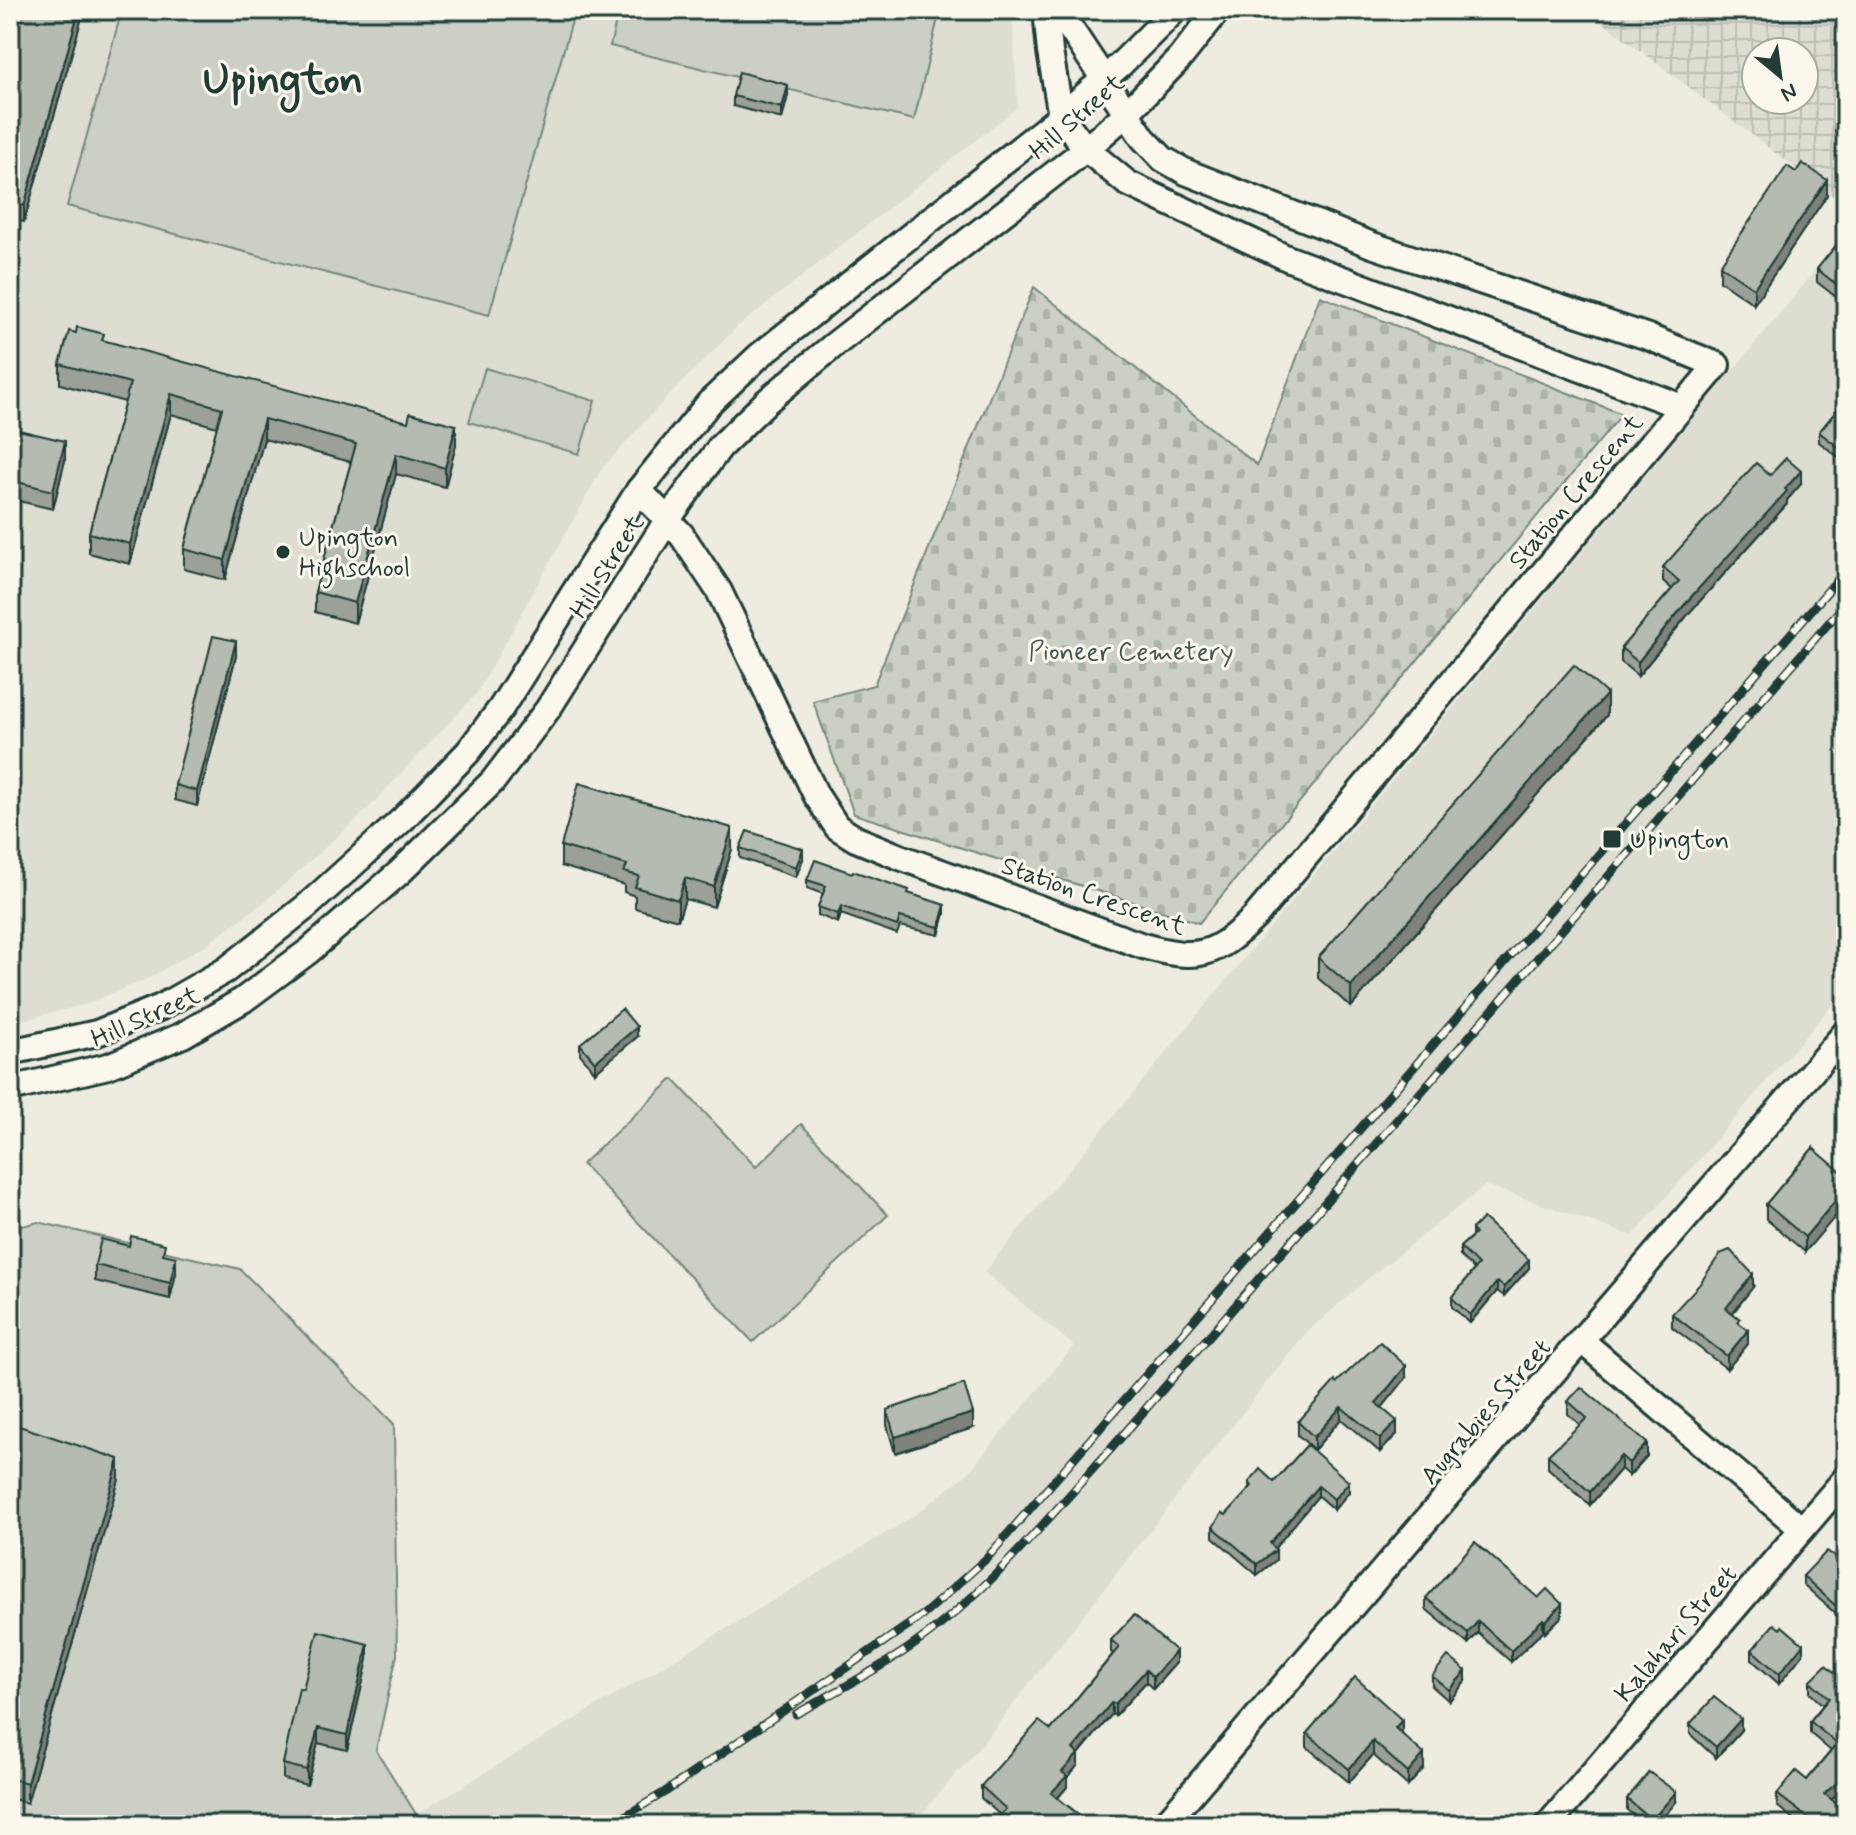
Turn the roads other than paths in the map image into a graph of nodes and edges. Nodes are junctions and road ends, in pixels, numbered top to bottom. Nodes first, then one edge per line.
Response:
1 (1046, 10) edge
2 (1058, 10) edge
3 (1175, 10) edge
4 (1218, 10) edge
5 (1105, 79) junction
6 (1126, 114) junction
7 (1061, 116) junction
8 (1086, 149) junction
9 (1682, 407) junction
10 (639, 490) junction
11 (668, 519) junction
12 (1846, 1032) edge
13 (10, 1052) edge
14 (10, 1089) edge
15 (1582, 1341) junction
16 (1846, 1478) edge
17 (1802, 1529) junction
18 (1164, 1825) edge
19 (1548, 1825) edge

1 - 7 street
2 - 5 street, Station Crescent
3 - 5 street, Hill Street
4 - 6 street, Hill Street
5 - 6 street, Station Crescent
5 - 7 street, Hill Street
6 - 8 street, Hill Street
6 - 9 street, Station Crescent
7 - 8 street, Station Crescent
7 - 10 street, Hill Street
8 - 9 street, Station Crescent
8 - 11 street, Hill Street
9 - 11 street, Station Crescent
10 - 11 street, Station Crescent
10 - 13 street, Hill Street
11 - 14 street, Hill Street
12 - 15 street, Augrabies Street
15 - 17 street
15 - 18 street, Augrabies Street
16 - 17 street, Kalahari Street
17 - 19 street, Kalahari Street

